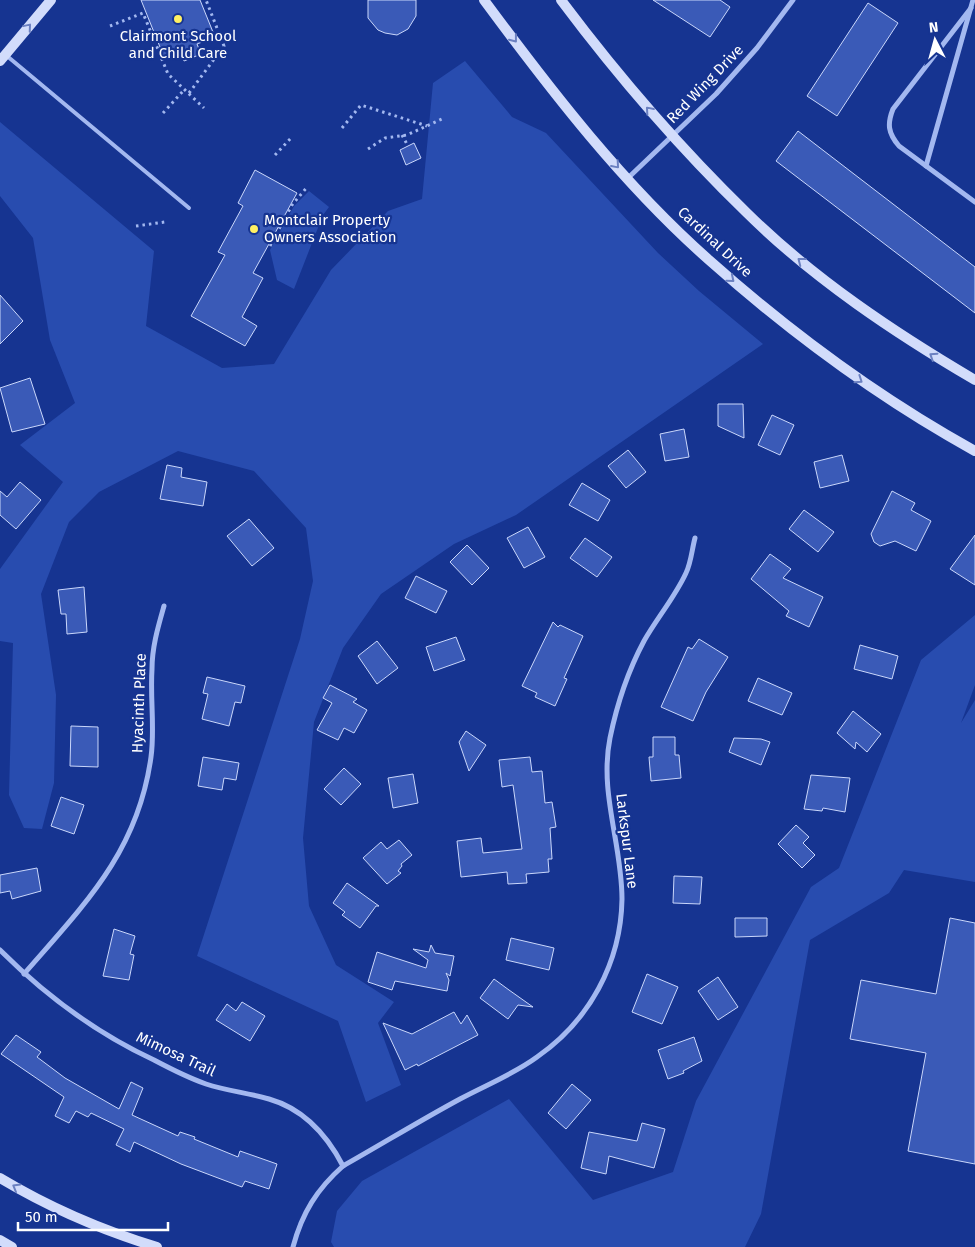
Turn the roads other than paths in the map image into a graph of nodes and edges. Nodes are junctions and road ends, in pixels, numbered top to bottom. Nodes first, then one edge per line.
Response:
1 (51, 0) edge
2 (484, 0) edge
3 (561, 0) edge
4 (793, 0) edge
5 (973, 0) edge
6 (971, 8) junction
7 (2, 55) edge
8 (672, 137) junction
9 (926, 166) junction
10 (628, 178) junction
11 (975, 202) edge
12 (189, 208) dead end
13 (975, 380) edge
14 (975, 452) edge
15 (695, 538) dead end
16 (164, 606) dead end
17 (0, 950) edge
18 (24, 974) junction
19 (343, 1166) junction
20 (0, 1178) edge
21 (0, 1240) edge
22 (12, 1247) edge
23 (157, 1247) edge
24 (293, 1247) edge

7 -> 1 main road
2 -> 10 main road, Cardinal Drive
8 -> 3 main road
4 - 8 street, Red Wing Drive
5 - 6 street
6 - 9 street
6 - 9 street
7 - 12 lane
8 - 10 street, Red Wing Drive
13 -> 8 main road
9 - 11 street
10 -> 14 main road, Cardinal Drive
15 - 19 street, Larkspur Lane
16 - 18 street, Hyacinth Place
17 - 18 street, Mimosa Trail
18 - 19 street, Mimosa Trail
19 - 24 street, Larkspur Lane
23 -> 20 main road
21 - 22 main road

